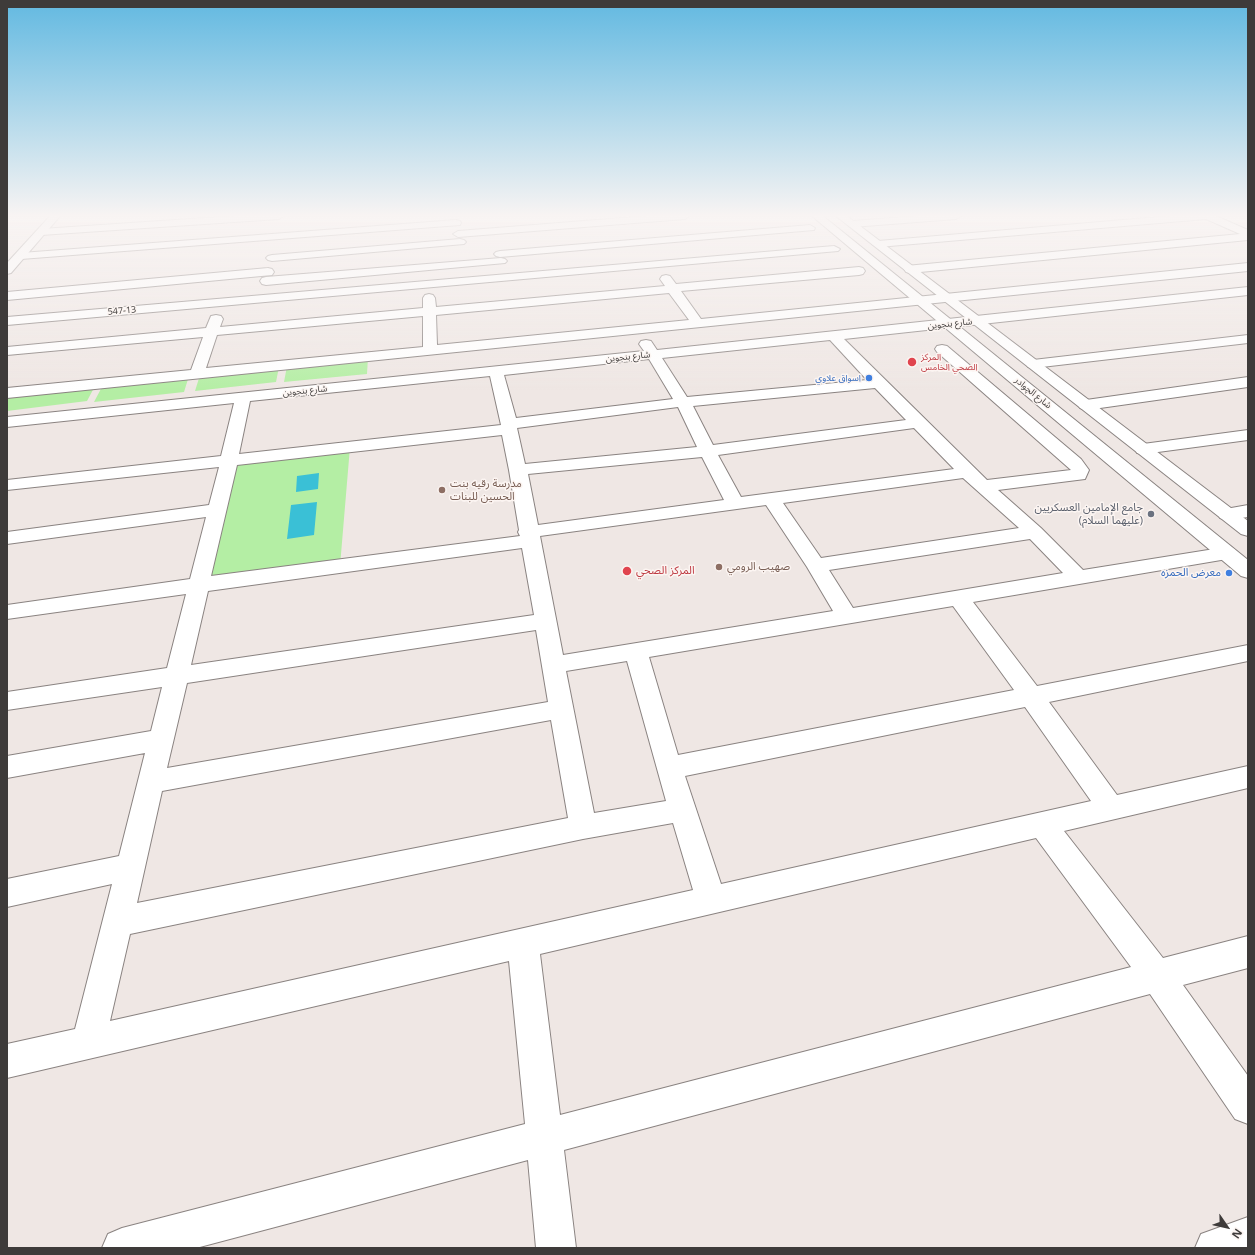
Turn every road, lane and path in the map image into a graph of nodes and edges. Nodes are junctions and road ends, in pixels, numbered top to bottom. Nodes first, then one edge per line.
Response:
1 (304, 275) edge
2 (507, 275) edge
3 (547, 275) edge
4 (613, 275) edge
5 (663, 275) edge
6 (795, 275) edge
7 (884, 275) edge
8 (917, 275) edge
9 (1147, 275) edge
10 (1166, 275) edge
11 (1150, 276) junction
12 (267, 277) junction
13 (508, 278) junction
14 (428, 284) junction
15 (673, 288) junction
16 (1248, 291) edge
17 (624, 293) junction
18 (1220, 294) junction
19 (7, 296) edge
20 (946, 297) junction
21 (262, 299) junction
22 (919, 300) junction
23 (221, 303) junction
24 (1241, 305) dead end
25 (429, 311) junction
26 (7, 321) edge
27 (977, 321) junction
28 (697, 322) junction
29 (948, 324) junction
30 (636, 328) junction
31 (212, 332) junction
32 (833, 336) junction
33 (1248, 339) edge
34 (942, 349) dead end
35 (430, 350) junction
36 (7, 351) edge
37 (394, 353) junction
38 (652, 355) junction
39 (1033, 364) junction
40 (496, 371) junction
41 (197, 374) junction
42 (395, 382) junction
43 (1248, 382) edge
44 (878, 383) junction
45 (7, 393) edge
46 (243, 398) junction
47 (683, 402) junction
48 (1086, 405) junction
49 (7, 422) edge
50 (918, 424) junction
51 (1069, 424) junction
52 (509, 427) junction
53 (1036, 429) junction
54 (1248, 435) edge
55 (1143, 449) junction
56 (708, 451) junction
57 (229, 460) junction
58 (518, 470) junction
59 (967, 472) junction
60 (7, 485) edge
61 (984, 486) junction
62 (771, 499) junction
63 (735, 504) junction
64 (216, 510) junction
65 (1248, 510) edge
66 (1227, 514) junction
67 (1248, 530) edge
68 (1034, 532) junction
69 (529, 536) junction
70 (7, 538) edge
71 (1227, 553) junction
72 (816, 566) junction
73 (1248, 571) edge
74 (1078, 577) junction
75 (198, 585) junction
76 (958, 597) junction
77 (7, 612) edge
78 (847, 616) junction
79 (545, 621) junction
80 (636, 651) junction
81 (1248, 654) edge
82 (553, 665) junction
83 (176, 676) junction
84 (1032, 696) junction
85 (7, 701) edge
86 (562, 709) junction
87 (160, 740) junction
88 (7, 767) edge
89 (670, 768) junction
90 (1248, 777) edge
91 (150, 782) junction
92 (1111, 808) junction
93 (682, 810) junction
94 (1042, 824) junction
95 (583, 827) junction
96 (130, 867) junction
97 (7, 893) edge
98 (711, 900) junction
99 (116, 922) junction
100 (522, 943) junction
101 (1248, 952) edge
102 (1157, 976) junction
103 (88, 1042) junction
104 (7, 1061) edge
105 (1248, 1106) edge
106 (544, 1137) junction
107 (1248, 1237) edge
108 (122, 1248) edge
109 (556, 1248) edge
110 (1214, 1248) edge

1 - 12 street
2 - 13 street
3 - 13 street, 547-13
4 - 17 street
5 - 15 street
6 - 15 street
7 - 22 street, شارع الچوادر
8 - 20 street
9 - 11 street
10 - 11 street
11 - 20 street
12 - 19 street
12 - 21 street
13 - 14 street, 547-13
14 - 21 street, 547-13
14 - 25 street
15 - 17 street
15 - 28 street
16 - 18 street, شارع بنجوين
17 - 25 street
18 - 24 street
18 - 27 street, شارع بنجوين
20 - 22 street
20 - 27 street
21 - 23 street, 547-13
22 - 28 street
22 - 29 street, شارع الچوادر
23 - 26 street, 547-13
23 - 31 street
25 - 31 street
25 - 35 street
27 - 29 street, شارع بنجوين
27 - 39 street
28 - 30 street
29 - 32 street, شارع بنجوين
29 - 51 street, شارع الچوادر
30 - 35 street
30 - 38 street
31 - 36 street
31 - 41 street
32 - 38 street, شارع بنجوين
32 - 44 street
33 - 39 street
34 - 53 street
35 - 37 street
37 - 41 street
37 - 42 street
38 - 40 street, شارع بنجوين
38 - 47 street
39 - 48 street
40 - 42 street, شارع بنجوين
40 - 52 street
41 - 45 street
42 - 46 street, شارع بنجوين
43 - 48 street
44 - 47 street
44 - 50 street
46 - 49 street, شارع بنجوين
46 - 57 street
47 - 52 street
47 - 56 street
48 - 55 street
50 - 56 street
50 - 59 street
51 - 53 street
51 - 71 street, شارع الچوادر
52 - 57 street
52 - 58 street
53 - 61 street
54 - 55 street
55 - 66 street
56 - 58 street
56 - 63 street
57 - 60 street
57 - 64 street
58 - 69 street
59 - 61 street
59 - 62 street
61 - 68 street
62 - 63 street
62 - 72 street
63 - 69 street
64 - 70 street
64 - 75 street
65 - 66 street
66 - 67 street
68 - 72 street
68 - 74 street
69 - 75 street
69 - 79 street
71 - 73 street, شارع الچوادر
71 - 74 street
72 - 78 street
74 - 76 street
75 - 77 street
75 - 83 street
76 - 78 street
76 - 84 street
78 - 80 street
79 - 82 street
79 - 83 street
80 - 82 street
80 - 89 street
81 - 84 street
82 - 86 street
83 - 85 street
83 - 87 street
84 - 89 street
84 - 92 street
86 - 91 street
86 - 95 street
87 - 88 street
87 - 91 street
89 - 93 street
90 - 92 street
91 - 96 street
92 - 94 street
93 - 95 street
93 - 98 street
94 - 98 street
94 - 102 street
95 - 99 street
96 - 97 street
96 - 99 street
98 - 100 street
99 - 103 street
100 - 103 street
100 - 106 street
101 - 102 street
102 - 105 street
102 - 106 street
103 - 104 street
106 - 108 street
106 - 109 street
107 - 110 street

